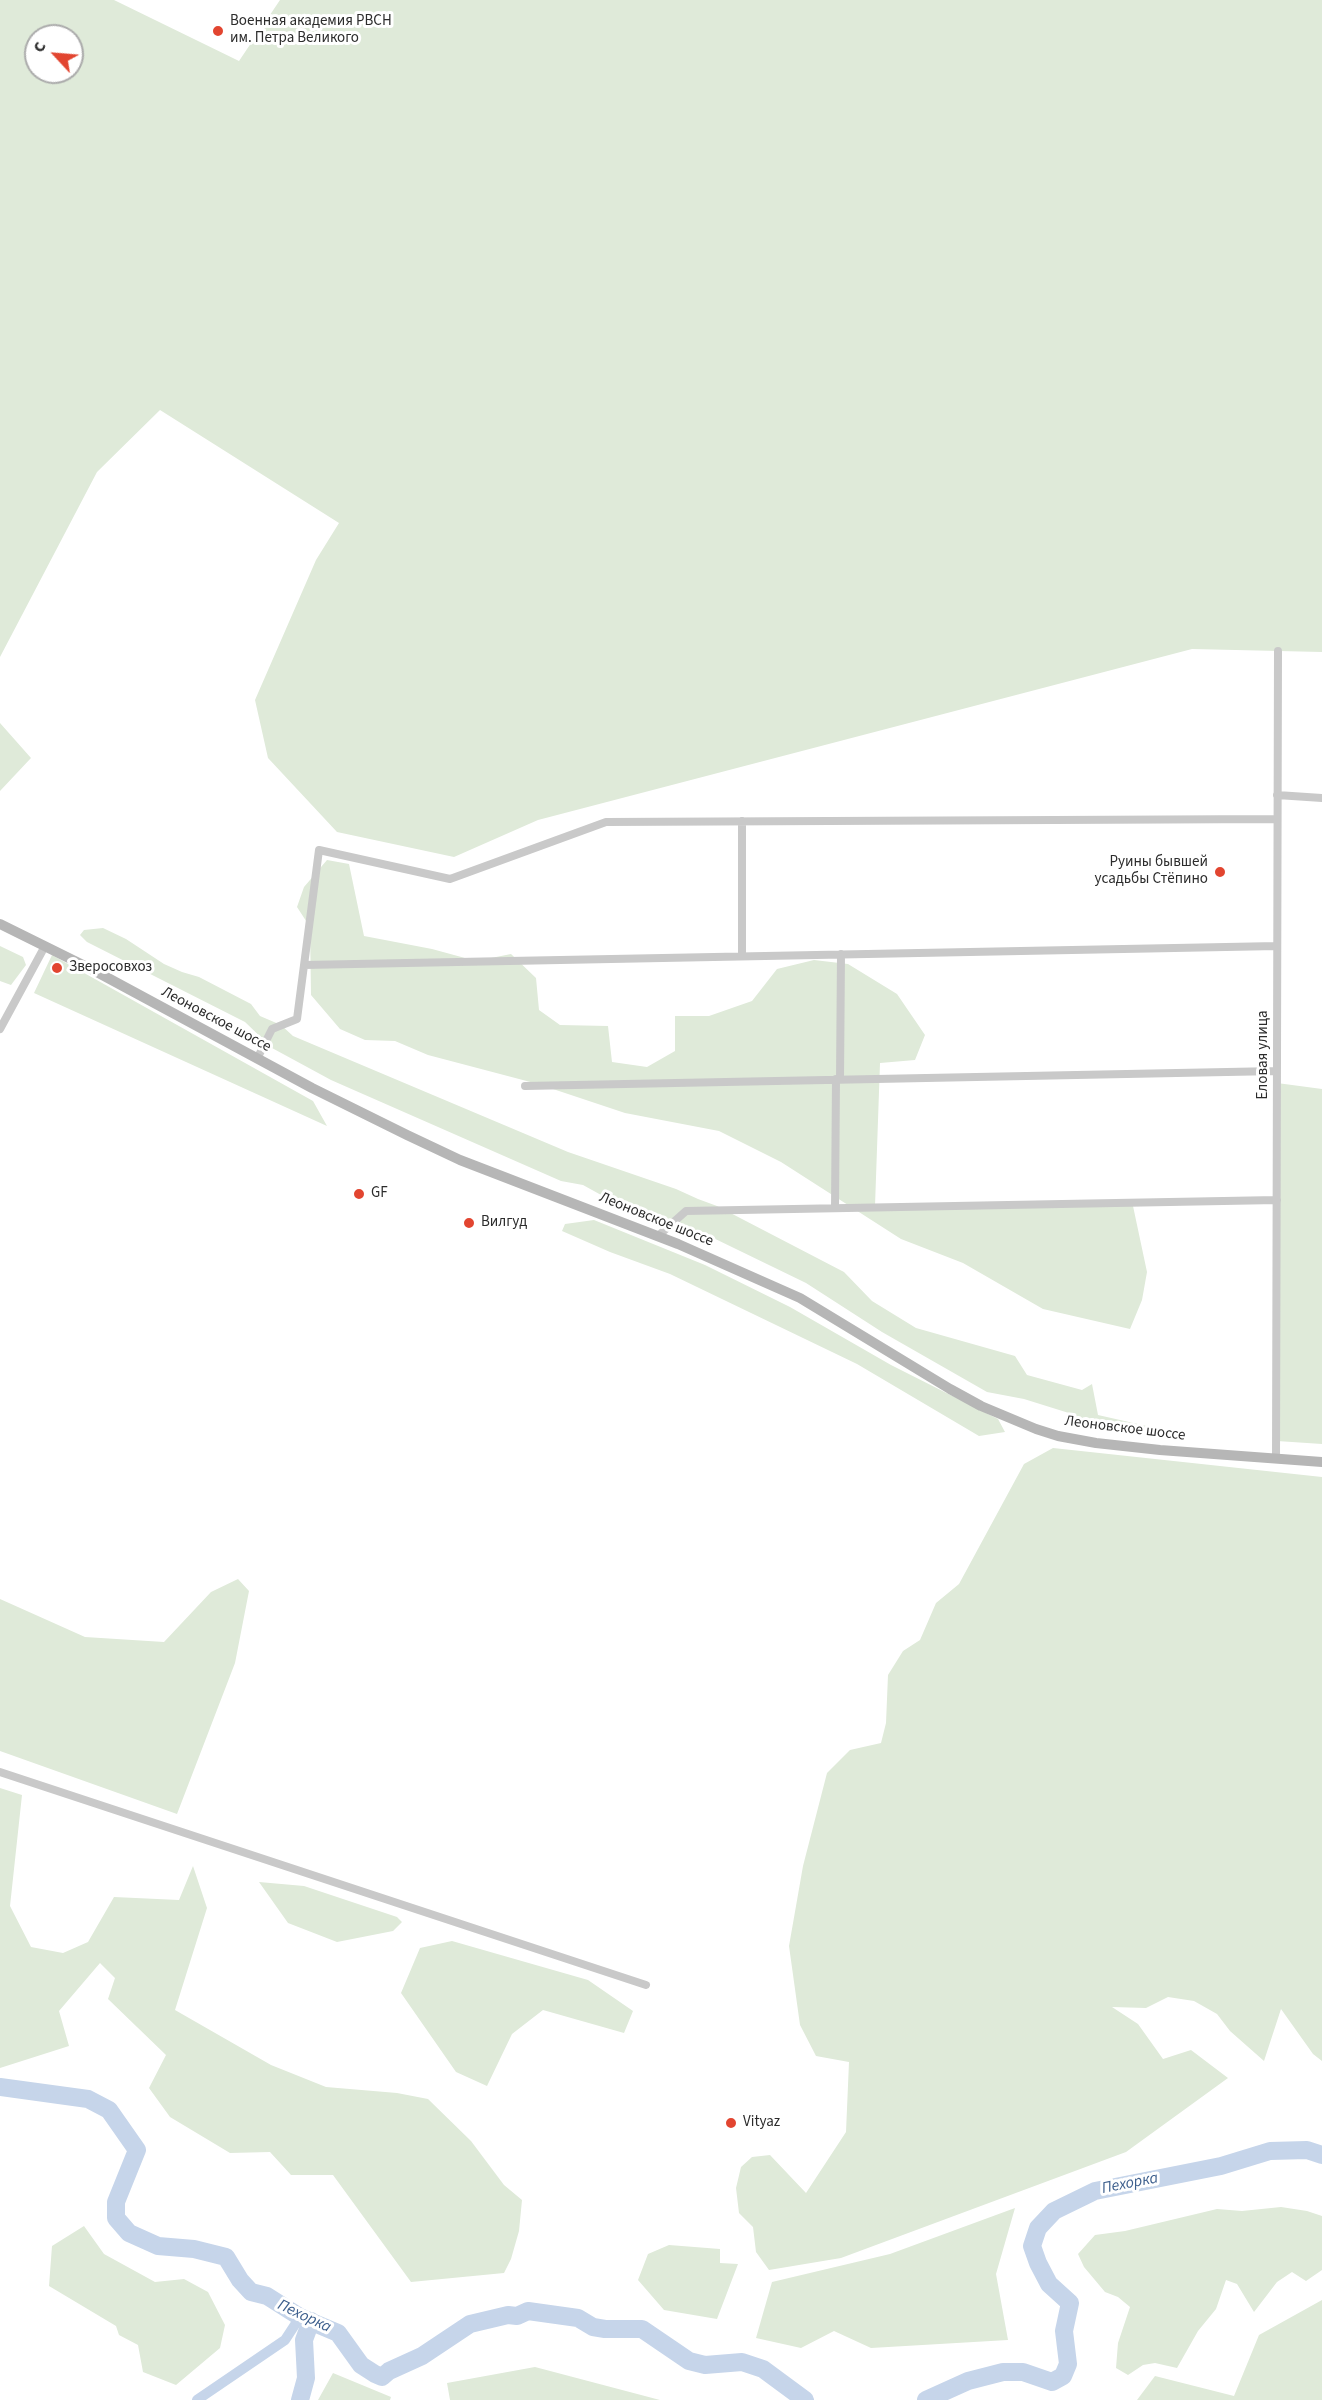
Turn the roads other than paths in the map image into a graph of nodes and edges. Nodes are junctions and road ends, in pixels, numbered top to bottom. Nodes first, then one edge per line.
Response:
1 (1278, 651) dead end
2 (1277, 795) junction
3 (1322, 798) edge
4 (1277, 819) junction
5 (742, 821) junction
6 (0, 924) edge
7 (45, 946) junction
8 (1277, 946) junction
9 (841, 954) junction
10 (742, 956) junction
11 (304, 965) junction
12 (0, 1029) edge
13 (256, 1059) junction
14 (1277, 1071) junction
15 (838, 1079) junction
16 (525, 1086) dead end
17 (1277, 1200) junction
18 (835, 1208) junction
19 (658, 1236) junction
20 (1276, 1459) junction
21 (1322, 1462) edge
22 (0, 1772) edge
23 (646, 1985) dead end

1 - 2 street, Еловая улица
2 - 3 street
2 - 4 street, Еловая улица
4 - 5 street
4 - 8 street, Еловая улица
5 - 10 street
5 - 11 street
6 - 7 main road, Леоновское шоссе
7 - 12 street
7 - 13 main road, Леоновское шоссе
8 - 9 street
8 - 14 street, Еловая улица
9 - 10 street
9 - 15 street
10 - 11 street
11 - 13 street
13 - 19 main road, Леоновское шоссе
14 - 15 street
14 - 17 street, Еловая улица
15 - 16 street
15 - 18 street
17 - 18 street
17 - 20 street, Еловая улица
18 - 19 street
19 - 20 main road, Леоновское шоссе
20 - 21 main road, Леоновское шоссе
22 - 23 street

